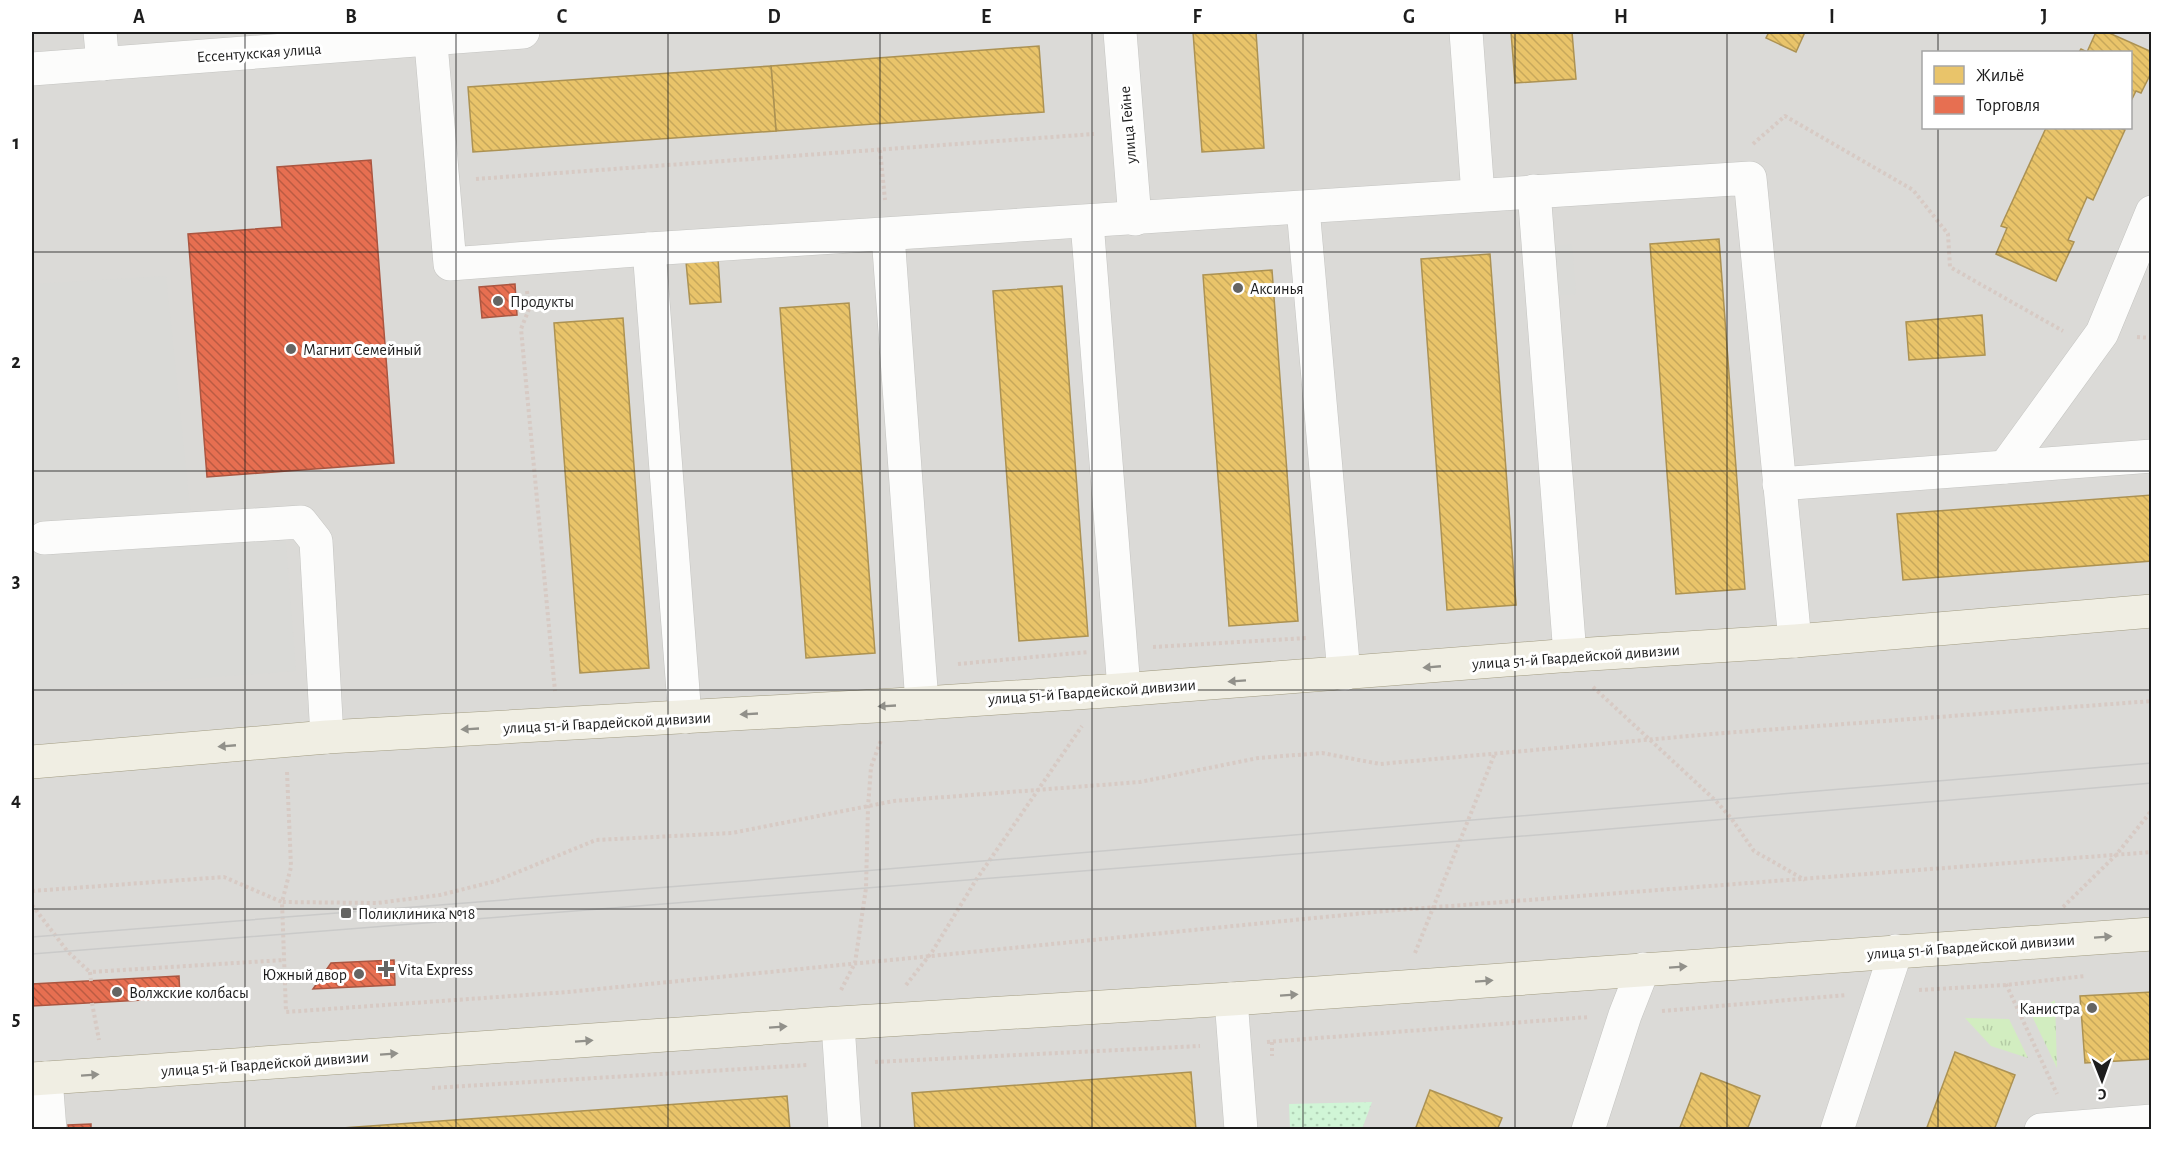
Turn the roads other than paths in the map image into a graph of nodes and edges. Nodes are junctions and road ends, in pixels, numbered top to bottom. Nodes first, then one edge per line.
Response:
1 (100, 32) edge
2 (523, 32) edge
3 (1120, 32) edge
4 (1466, 32) edge
5 (430, 35) edge
6 (103, 64) junction
7 (32, 69) edge
8 (1534, 191) junction
9 (1478, 195) junction
10 (1303, 208) junction
11 (2151, 212) edge
12 (1135, 219) junction
13 (1087, 222) junction
14 (888, 235) junction
15 (649, 249) junction
16 (2151, 456) edge
17 (2005, 467) junction
18 (1779, 484) junction
19 (44, 537) dead end
20 (2151, 611) edge
21 (1795, 641) junction
22 (1565, 656) junction
23 (1344, 674) junction
24 (1115, 690) junction
25 (908, 704) junction
26 (685, 717) junction
27 (327, 737) junction
28 (32, 762) edge
29 (2151, 934) edge
30 (1896, 951) junction
31 (1643, 969) junction
32 (1231, 999) junction
33 (830, 1024) junction
34 (39, 1079) edge
35 (2151, 1121) edge
36 (50, 1130) edge
37 (846, 1130) edge
38 (1241, 1130) edge
39 (1588, 1130) edge
40 (1837, 1130) edge
41 (2041, 1130) edge

1 - 6 street
2 - 5 street, Ессентукская улица
3 - 12 street, улица Гейне
4 - 9 street
5 - 6 street, Ессентукская улица
5 - 15 street
6 - 7 street, Ессентукская улица
8 - 9 street
8 - 18 street
8 - 22 street
9 - 10 street
10 - 12 street
10 - 23 street
11 - 17 street
12 - 13 street
13 - 14 street
13 - 24 street
14 - 15 street
14 - 25 street
15 - 26 street
16 - 17 street
17 - 18 street
18 - 21 street
19 - 27 street
20 - 21 main road, улица 51-й Гвардейской дивизии
21 - 22 main road, улица 51-й Гвардейской дивизии
22 -> 23 main road, улица 51-й Гвардейской дивизии
23 -> 24 main road, улица 51-й Гвардейской дивизии
24 - 25 main road, улица 51-й Гвардейской дивизии
25 -> 26 main road, улица 51-й Гвардейской дивизии
26 -> 27 main road, улица 51-й Гвардейской дивизии
27 -> 28 main road, улица 51-й Гвардейской дивизии
30 -> 29 main road, улица 51-й Гвардейской дивизии
31 -> 30 main road, улица 51-й Гвардейской дивизии
30 - 40 street
32 -> 31 main road, улица 51-й Гвардейской дивизии
31 - 39 street
32 - 33 main road, улица 51-й Гвардейской дивизии
32 - 38 street
34 -> 33 main road, улица 51-й Гвардейской дивизии
33 - 37 street
34 - 36 street
35 - 41 street

